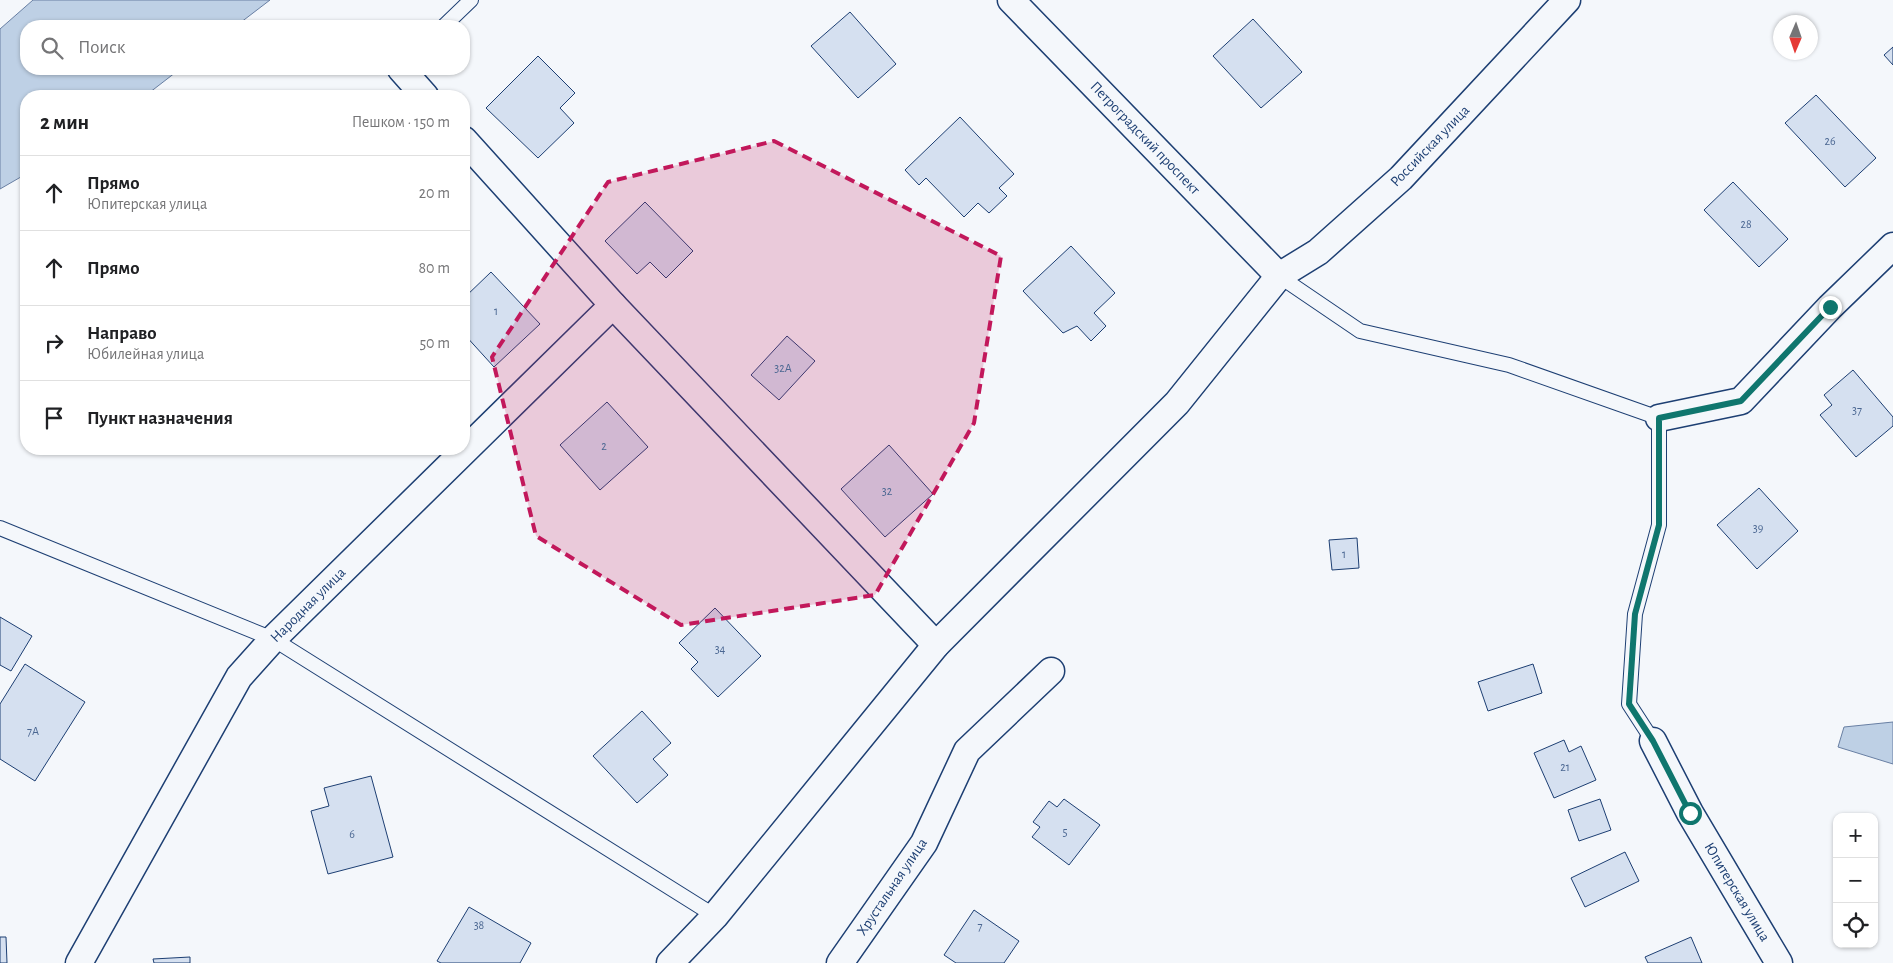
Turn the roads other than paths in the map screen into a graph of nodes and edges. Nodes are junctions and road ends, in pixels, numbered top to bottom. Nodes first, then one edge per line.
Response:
1 (471, 0) edge
2 (1011, 0) edge
3 (1567, 0) edge
4 (450, 20) edge
5 (406, 75) edge
6 (420, 90) edge
7 (470, 147) edge
8 (1893, 246) edge
9 (1279, 276) junction
10 (613, 305) junction
11 (1659, 418) junction
12 (470, 445) edge
13 (460, 455) edge
14 (0, 528) edge
15 (273, 639) junction
16 (936, 645) junction
17 (1051, 671) dead end
18 (1653, 741) joint
19 (715, 916) junction
20 (79, 963) edge
21 (670, 963) edge
22 (840, 963) edge
23 (1779, 963) edge

1 - 4 lane
2 - 9 street, Петроградский проспект
3 - 9 street, Российская улица
5 - 6 street
7 - 10 street
8 - 11 street
9 - 11 lane
9 - 16 street, Российская улица
10 - 12 street, Народная улица
10 - 16 street
11 - 18 lane
13 - 15 street, Народная улица
14 - 15 lane
15 - 19 lane
15 - 20 street, Народная улица
16 - 19 street, Российская улица
17 - 22 street, Хрустальная улица
18 - 23 street, Юпитерская улица
19 - 21 street, Российская улица

